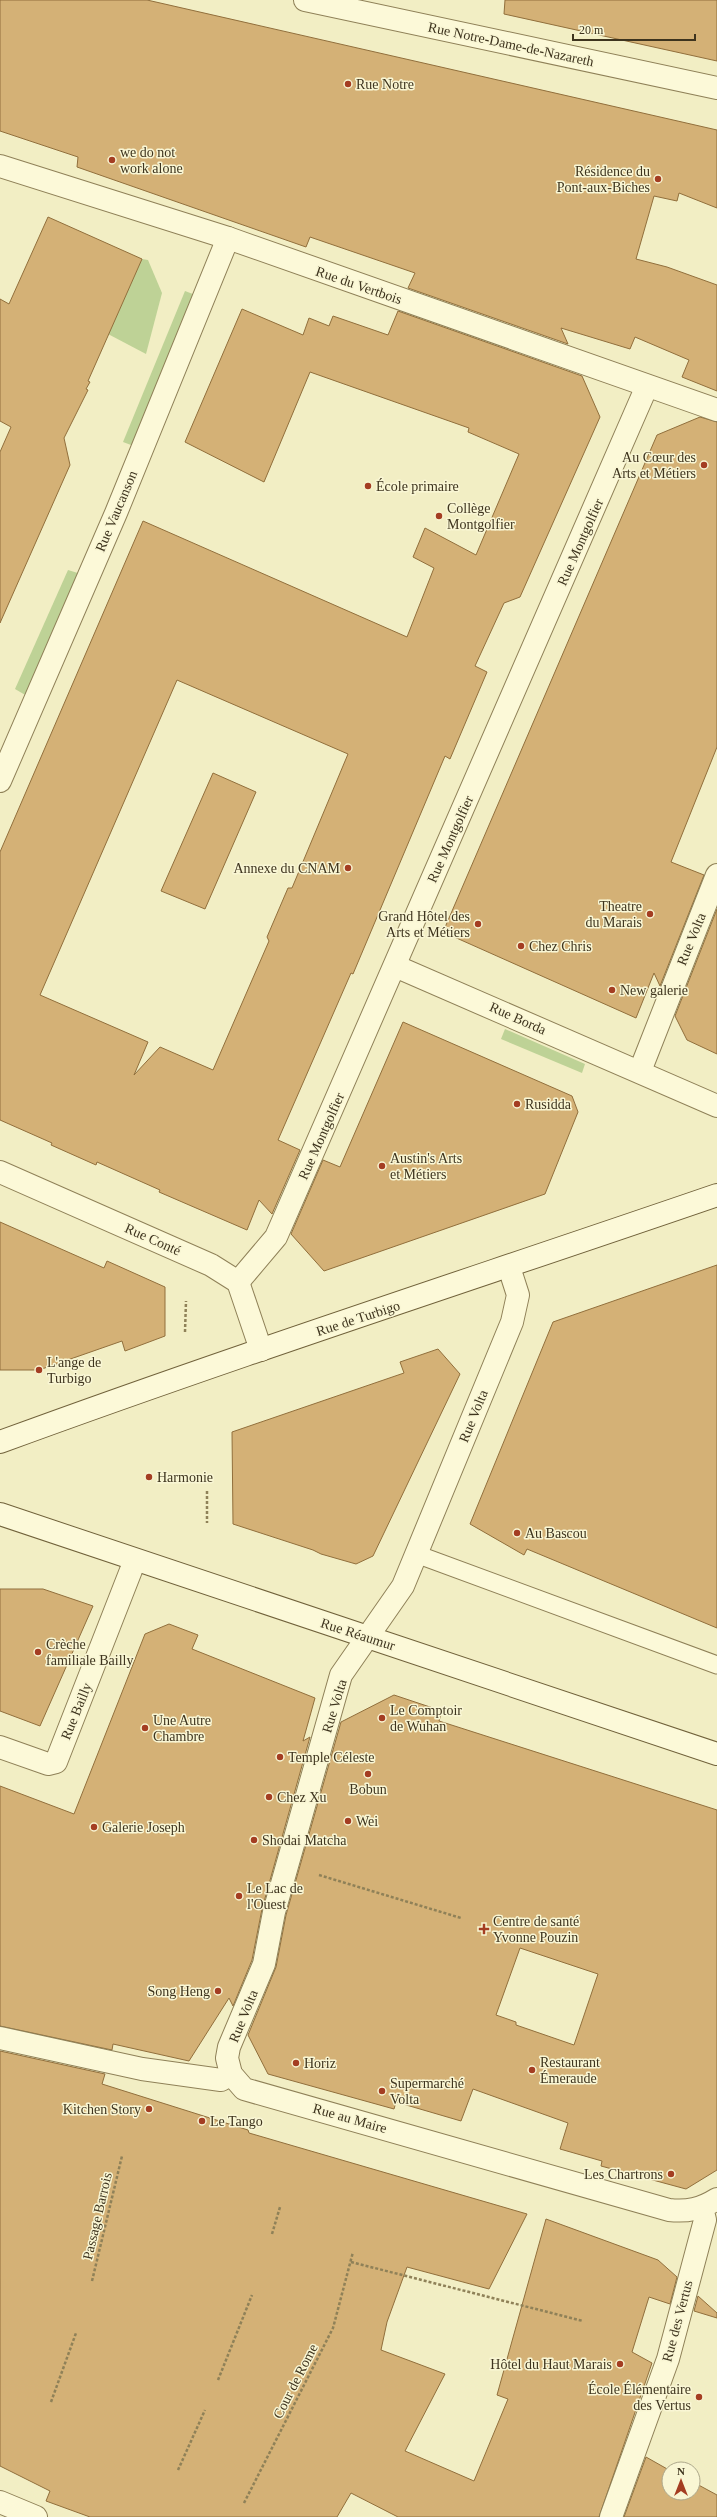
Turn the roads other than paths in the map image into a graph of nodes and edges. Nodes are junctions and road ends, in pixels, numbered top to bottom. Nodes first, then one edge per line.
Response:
1 (305, 0) edge
2 (717, 88) edge
3 (0, 166) edge
4 (228, 238) junction
5 (647, 386) junction
6 (717, 410) edge
7 (0, 781) edge
8 (717, 875) edge
9 (395, 966) junction
10 (640, 1071) junction
11 (717, 1106) edge
12 (0, 1172) edge
13 (717, 1195) edge
14 (509, 1267) junction
15 (238, 1282) junction
16 (260, 1350) junction
17 (0, 1442) edge
18 (0, 1514) edge
19 (416, 1554) junction
20 (136, 1560) junction
21 (366, 1637) junction
22 (717, 1664) edge
23 (0, 1747) edge
24 (717, 1754) edge
25 (0, 2038) edge
26 (231, 2074) junction
27 (710, 2204) edge
28 (0, 2502) edge
29 (36, 2517) edge
30 (612, 2517) edge

1 - 2 street, Rue Notre-Dame-de-Nazareth
3 - 4 street, Rue du Vertbois
4 - 5 street, Rue du Vertbois
4 - 7 street, Rue Vaucanson
5 - 6 street, Rue du Vertbois
5 - 9 street, Rue Montgolfier
8 - 10 street, Rue Volta
9 - 10 street, Rue Borda
9 - 15 street, Rue Montgolfier
10 - 11 street
12 - 15 street, Rue Conté
13 - 14 street, Rue de Turbigo
14 - 16 street, Rue de Turbigo
14 - 19 street, Rue Volta
15 - 16 street
16 - 17 street, Rue de Turbigo
18 - 20 street, Rue Réaumur
19 - 21 street, Rue Volta
19 - 22 lane
20 - 21 street, Rue Réaumur
20 - 23 street, Rue Bailly
21 - 24 street, Rue Réaumur
21 - 26 street, Rue Volta
25 - 26 street
26 - 27 street, Rue au Maire
27 - 30 street, Rue des Vertus
28 - 29 street

